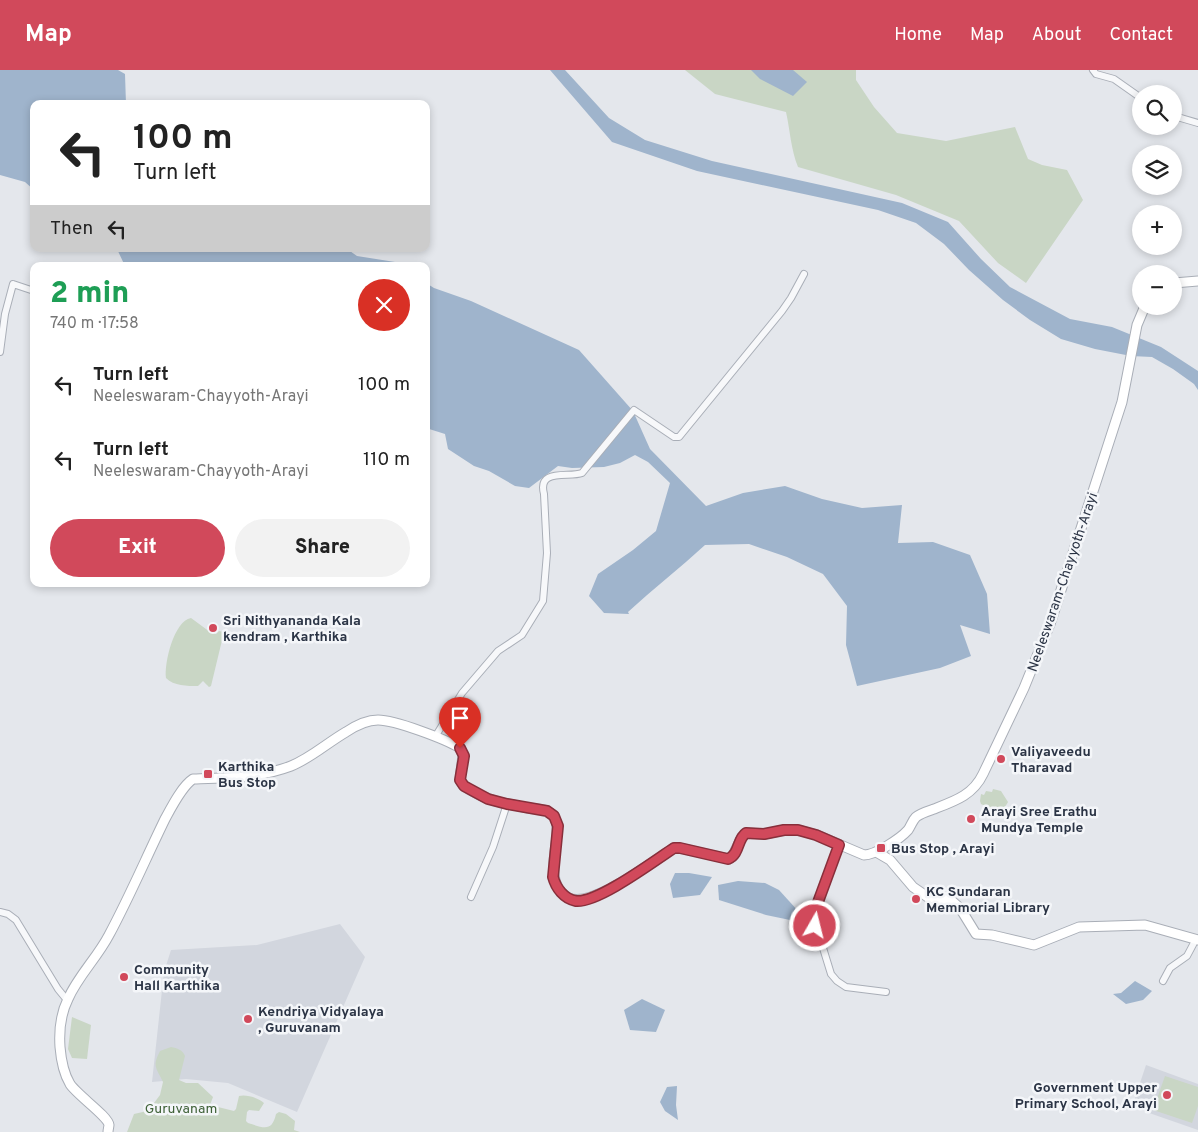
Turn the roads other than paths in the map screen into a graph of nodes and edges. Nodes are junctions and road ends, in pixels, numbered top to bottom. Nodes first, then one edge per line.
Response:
1 (1093, 70) edge
2 (1132, 92) edge
3 (1182, 118) edge
4 (1198, 123) edge
5 (804, 274) dead end
6 (1198, 280) edge
7 (1182, 283) edge
8 (30, 290) edge
9 (1141, 315) edge
10 (0, 352) edge
11 (435, 737) junction
12 (507, 804) junction
13 (839, 845) junction
14 (878, 852) junction
15 (471, 897) dead end
16 (0, 912) edge
17 (1197, 939) edge
18 (1163, 981) dead end
19 (886, 992) dead end
20 (67, 1000) junction
21 (108, 1132) edge

1 - 2 street
3 - 4 street
5 - 11 street
6 - 7 main road
8 - 10 street
9 - 14 main road, Neeleswaram-Chayyoth-Arayi
11 - 12 main road
11 - 20 main road
12 - 13 main road
12 - 15 street
13 - 14 main road
13 - 19 street
14 - 17 main road
16 - 20 street
17 - 18 street
20 - 21 main road

